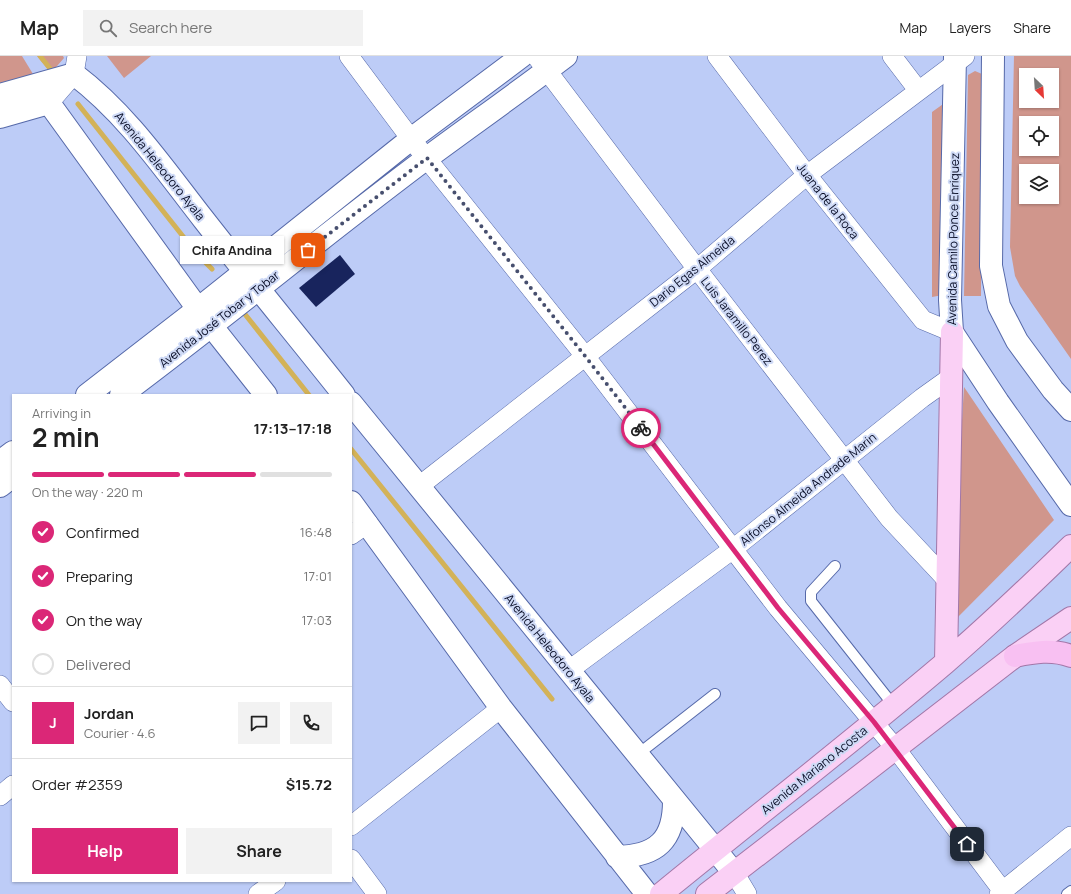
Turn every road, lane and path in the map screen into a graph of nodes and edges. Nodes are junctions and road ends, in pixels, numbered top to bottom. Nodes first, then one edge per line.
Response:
1 (349, 56) edge
2 (522, 56) edge
3 (566, 56) edge
4 (717, 56) edge
5 (892, 56) edge
6 (993, 56) edge
7 (958, 58) edge
8 (542, 63) edge
9 (76, 65) edge
10 (918, 90) junction
11 (0, 95) edge
12 (49, 102) junction
13 (0, 117) edge
14 (411, 138) junction
15 (427, 158) junction
16 (807, 175) junction
17 (697, 269) junction
18 (244, 272) junction
19 (258, 288) junction
20 (198, 309) junction
21 (212, 327) junction
22 (952, 332) junction
23 (585, 356) junction
24 (950, 378) junction
25 (88, 394) edge
26 (121, 394) edge
27 (265, 394) edge
28 (343, 394) edge
29 (352, 404) edge
30 (1071, 410) edge
31 (12, 453) edge
32 (844, 460) junction
33 (0, 462) edge
34 (12, 477) edge
35 (0, 486) edge
36 (418, 487) junction
37 (352, 505) edge
38 (1071, 505) edge
39 (359, 529) edge
40 (1071, 546) edge
41 (733, 549) junction
42 (835, 566) dead end
43 (947, 580) junction
44 (1071, 618) edge
45 (1015, 656) junction
46 (1071, 656) edge
47 (946, 662) junction
48 (568, 671) junction
49 (0, 685) edge
50 (714, 694) dead end
51 (12, 701) edge
52 (894, 706) junction
53 (501, 708) junction
54 (874, 722) junction
55 (896, 749) junction
56 (636, 755) junction
57 (12, 787) edge
58 (0, 796) edge
59 (674, 801) junction
60 (352, 825) edge
61 (1071, 836) edge
62 (715, 850) junction
63 (617, 857) junction
64 (352, 859) edge
65 (735, 874) junction
66 (275, 882) edge
67 (1071, 891) edge
68 (1002, 893) edge
69 (258, 894) edge
70 (376, 894) edge
71 (647, 894) edge
72 (661, 894) edge
73 (707, 894) edge
74 (747, 894) edge
75 (1068, 894) edge

1 - 14 street
2 - 14 main road, Avenida José Tobar y Tobar
3 - 8 main road, Avenida José Tobar y Tobar
4 - 16 street, Juana de la Roca
5 - 10 street
6 - 30 main road
7 - 10 street, Dario Egas Almeida
7 - 22 main road, Avenida Camilo Ponce Enriquez
8 - 15 main road, Avenida José Tobar y Tobar
8 - 17 street, Luis Jaramillo Perez
9 - 11 main road
9 - 12 street
9 - 18 main road, Avenida Heleodoro Ayala
10 - 16 street, Dario Egas Almeida
12 - 13 main road
12 - 20 main road
14 - 15 street
14 - 18 main road, Avenida José Tobar y Tobar
15 - 19 main road, Avenida José Tobar y Tobar
15 - 23 street
16 - 17 street, Dario Egas Almeida
16 - 22 street, Juana de la Roca
17 - 23 street, Dario Egas Almeida
17 - 32 street, Luis Jaramillo Perez
18 - 19 main road, Avenida Heleodoro Ayala
18 - 20 main road, Avenida José Tobar y Tobar
19 - 21 main road, Avenida José Tobar y Tobar
19 - 28 main road, Avenida Heleodoro Ayala
20 - 21 main road
20 - 25 main road, Avenida José Tobar y Tobar
21 - 26 main road, Avenida José Tobar y Tobar
21 - 27 main road
22 - 24 main road
22 - 38 main road, Avenida Camilo Ponce Enriquez
23 - 36 street, Dario Egas Almeida
23 - 41 street
24 - 32 street, Alfonso Almeida Andrade Marin
24 - 43 main road
29 - 36 main road, Avenida Heleodoro Ayala
31 - 33 main road
32 - 41 street, Alfonso Almeida Andrade Marin
32 - 43 street, Luis Jaramillo Perez
34 - 35 main road
36 - 48 main road, Avenida Heleodoro Ayala
37 - 39 main road
39 - 53 main road
40 - 47 main road, Avenida Mariano Acosta
41 - 48 street, Alfonso Almeida Andrade Marin
41 - 54 street
42 - 52 lane
43 - 47 main road
44 - 45 main road
45 - 46 highway
45 - 55 main road
47 - 52 main road, Avenida Mariano Acosta
48 - 56 main road, Avenida Heleodoro Ayala
49 - 51 street
50 - 56 lane
52 - 54 main road, Avenida Mariano Acosta
53 - 60 street
53 - 63 main road
54 - 55 street
54 - 62 main road, Avenida Mariano Acosta
55 - 65 main road
55 - 68 street
56 - 59 main road, Avenida Heleodoro Ayala
57 - 58 street
59 - 62 main road, Avenida Heleodoro Ayala
59 - 63 main road
61 - 68 street
62 - 65 main road, Avenida Heleodoro Ayala
62 - 72 main road, Avenida Mariano Acosta
63 - 71 main road
64 - 70 street
65 - 73 main road
65 - 74 street, Avenida Heleodoro Ayala
66 - 69 street
67 - 75 lane

